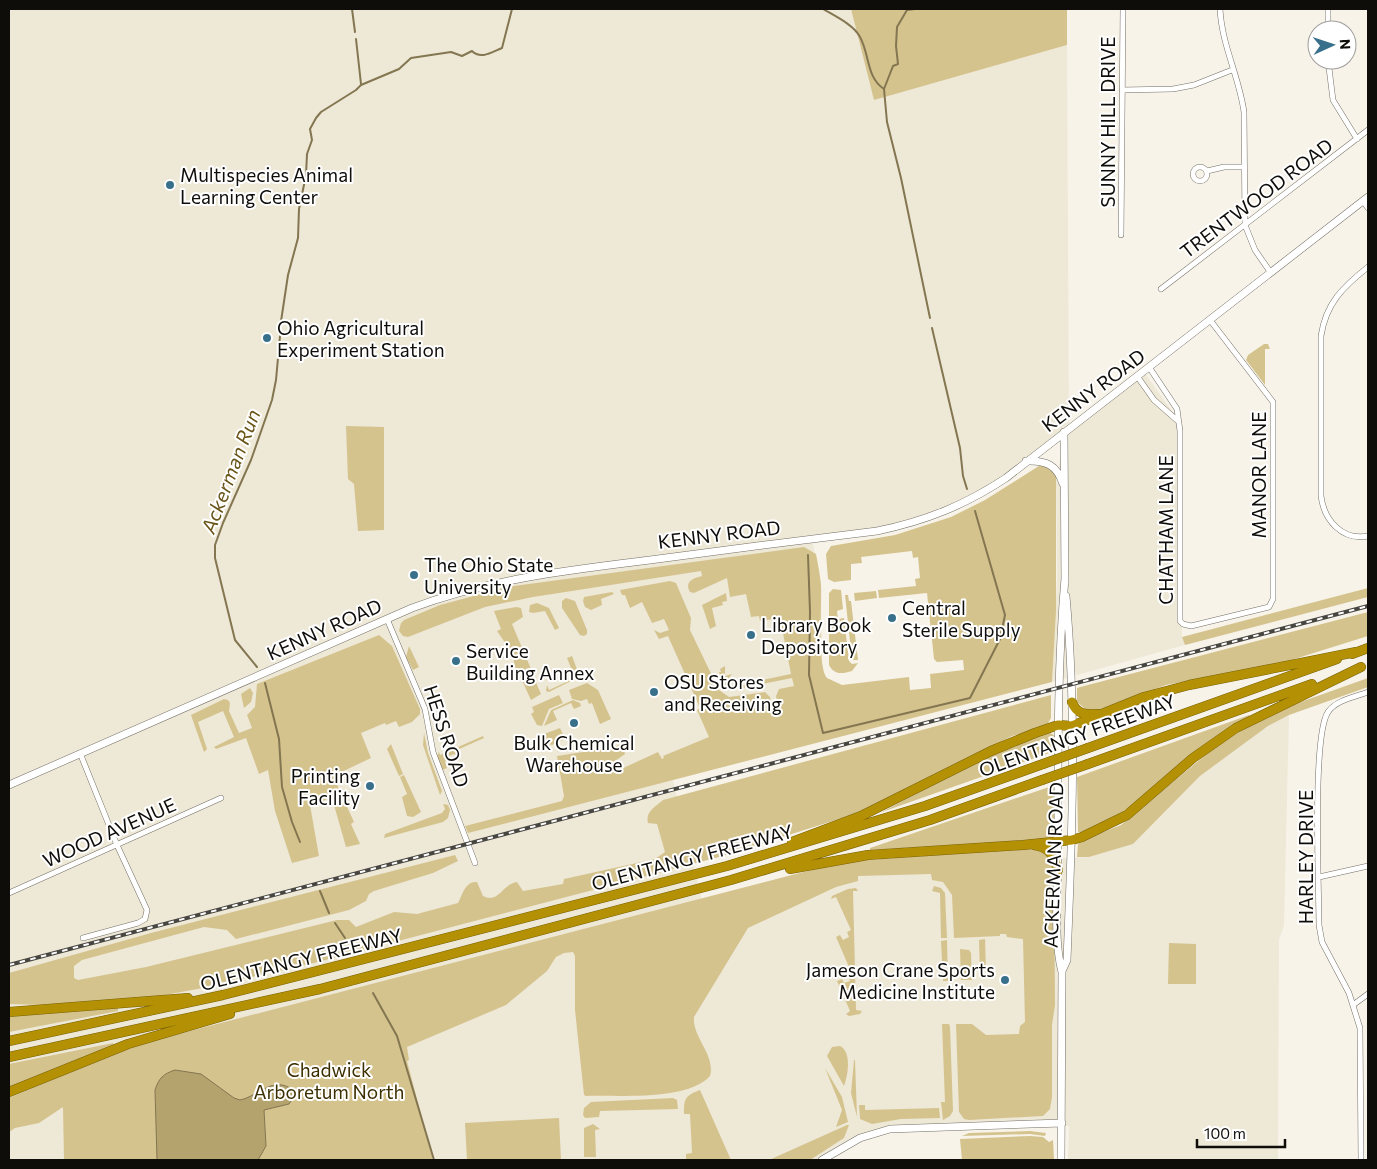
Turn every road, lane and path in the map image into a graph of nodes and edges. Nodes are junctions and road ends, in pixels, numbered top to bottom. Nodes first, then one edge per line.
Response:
1 (1123, 9) edge
2 (1220, 9) edge
3 (1232, 70) junction
4 (1330, 70) edge
5 (1122, 90) junction
6 (1368, 130) edge
7 (1357, 139) junction
8 (1243, 167) junction
9 (1207, 171) dead end
10 (1366, 199) edge
11 (1368, 208) edge
12 (1245, 225) junction
13 (1121, 235) dead end
14 (1368, 267) edge
15 (1271, 273) junction
16 (1161, 289) dead end
17 (1210, 320) junction
18 (1149, 367) junction
19 (1137, 376) junction
20 (1178, 421) junction
21 (1064, 432) junction
22 (1026, 461) junction
23 (1065, 490) junction
24 (1368, 536) edge
25 (1065, 578) junction
26 (1226, 617) joint
27 (387, 619) junction
28 (1368, 648) edge
29 (1356, 652) junction
30 (1365, 665) edge
31 (1368, 692) edge
32 (1072, 702) junction
33 (1102, 713) junction
34 (1058, 725) junction
35 (1072, 726) junction
36 (80, 753) junction
37 (9, 785) edge
38 (221, 798) dead end
39 (1058, 840) junction
40 (1072, 840) junction
41 (1023, 845) junction
42 (118, 846) junction
43 (475, 863) dead end
44 (727, 866) junction
45 (1368, 866) edge
46 (1058, 870) junction
47 (1319, 877) junction
48 (731, 880) junction
49 (9, 893) edge
50 (83, 938) dead end
51 (1062, 972) junction
52 (320, 989) junction
53 (1368, 994) edge
54 (223, 996) junction
55 (1353, 1005) junction
56 (9, 1012) edge
57 (9, 1041) edge
58 (9, 1056) edge
59 (9, 1092) edge
60 (1062, 1123) junction
61 (822, 1160) edge
62 (1062, 1160) edge
63 (1361, 1160) edge

1 - 5 street, SUNNY HILL DRIVE
2 - 3 street
3 - 5 street
3 - 8 street
4 - 7 street
5 - 13 street, SUNNY HILL DRIVE
6 - 7 street, TRENTWOOD ROAD
7 - 12 street, TRENTWOOD ROAD
8 - 9 street
8 - 12 street
10 - 11 street
10 - 15 main road, KENNY ROAD
12 - 15 street
12 - 16 street, TRENTWOOD ROAD
14 - 24 street
15 - 17 main road, KENNY ROAD
17 - 18 main road, KENNY ROAD
17 - 26 street, MANOR LANE
18 - 19 main road, KENNY ROAD
18 - 20 street, CHATHAM LANE
19 - 20 street
19 - 21 main road, KENNY ROAD
20 - 26 street, CHATHAM LANE
21 - 22 main road, KENNY ROAD
21 - 23 main road, ACKERMAN ROAD
22 - 23 main road
22 - 27 main road, KENNY ROAD
23 - 25 main road, ACKERMAN ROAD
25 - 32 main road, ACKERMAN ROAD
25 - 34 main road, ACKERMAN ROAD
27 - 36 main road, KENNY ROAD
27 - 43 street, HESS ROAD
28 - 29 highway, OLENTANGY FREEWAY
29 - 33 highway
29 - 44 highway, OLENTANGY FREEWAY, bridge
30 - 40 highway
30 - 48 highway, OLENTANGY FREEWAY, bridge
31 - 47 street, HARLEY DRIVE
32 - 33 highway
32 - 35 main road, ACKERMAN ROAD
33 - 35 highway
34 - 35 highway
34 - 39 main road, ACKERMAN ROAD
34 - 44 highway
35 - 40 main road, ACKERMAN ROAD
36 - 37 main road, KENNY ROAD
36 - 42 street
38 - 42 street, WOOD AVENUE
39 - 40 highway
39 - 41 highway
39 - 46 main road, ACKERMAN ROAD
40 - 51 main road, ACKERMAN ROAD
41 - 46 highway
41 - 48 highway
42 - 49 street, WOOD AVENUE
42 - 50 street
44 - 54 highway, OLENTANGY FREEWAY
45 - 47 street
46 - 51 main road, ACKERMAN ROAD
47 - 55 street, HARLEY DRIVE
48 - 52 highway, OLENTANGY FREEWAY
51 - 60 main road, ACKERMAN ROAD
52 - 58 highway, OLENTANGY FREEWAY
52 - 59 highway
53 - 55 street
54 - 56 highway
54 - 57 highway, OLENTANGY FREEWAY
55 - 63 street, HARLEY DRIVE
60 - 61 main road
60 - 62 main road, ACKERMAN ROAD

